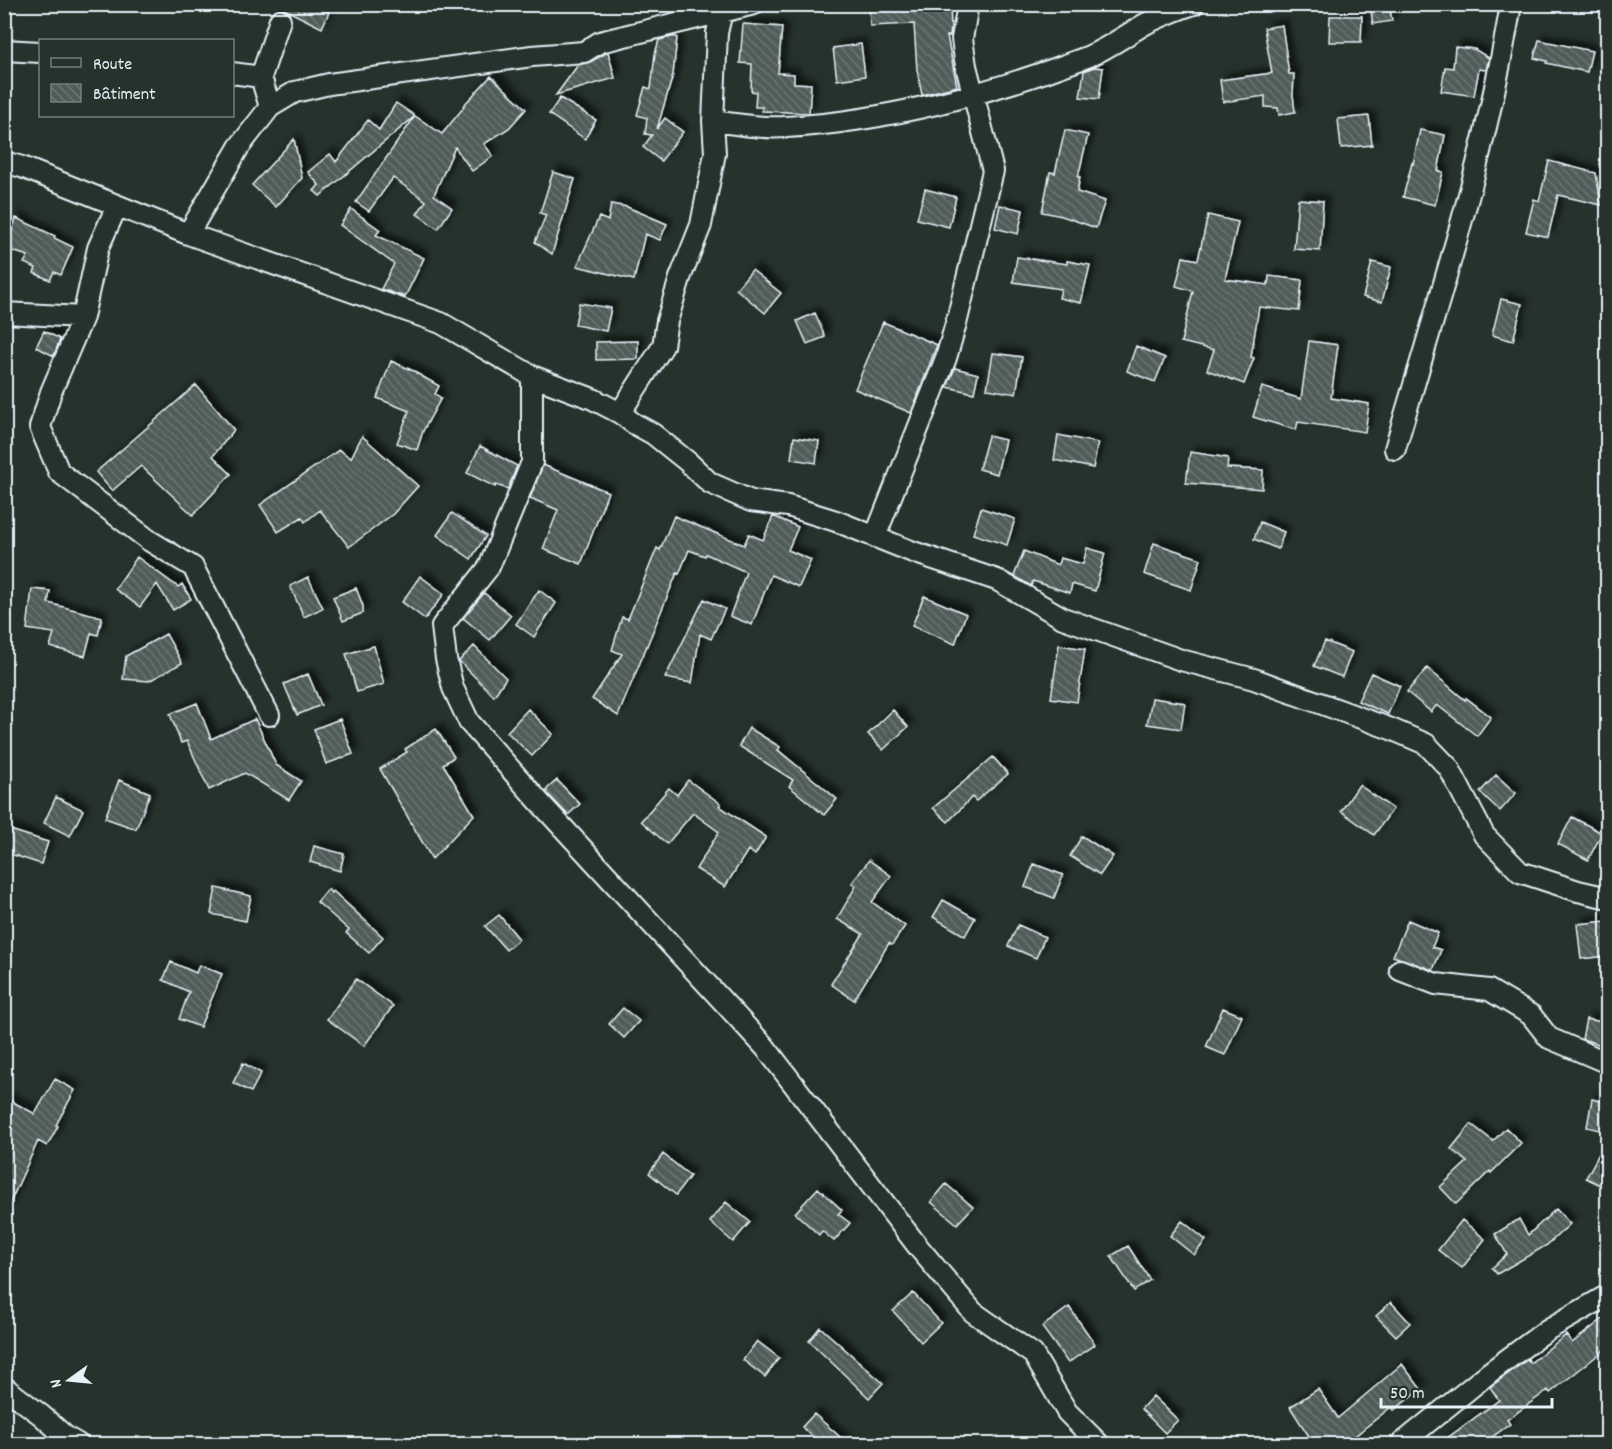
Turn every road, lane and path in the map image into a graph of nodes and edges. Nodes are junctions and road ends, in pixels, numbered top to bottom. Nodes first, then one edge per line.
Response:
1 (754, 4) edge
2 (968, 4) edge
3 (1194, 4) edge
4 (1511, 4) edge
5 (722, 11) junction
6 (280, 20) dead end
7 (4, 50) edge
8 (39, 52) edge
9 (234, 73) edge
10 (261, 77) junction
11 (974, 95) junction
12 (270, 107) junction
13 (713, 121) junction
14 (4, 162) edge
15 (117, 206) junction
16 (188, 234) junction
17 (4, 313) edge
18 (83, 317) junction
19 (532, 376) junction
20 (620, 413) junction
21 (1395, 449) dead end
22 (875, 537) junction
23 (269, 715) dead end
24 (1608, 898) edge
25 (1400, 970) dead end
26 (1608, 1062) edge
27 (1608, 1295) edge
28 (4, 1387) edge
29 (78, 1444) edge
30 (1099, 1444) edge
31 (1401, 1444) edge

1 - 5 street
2 - 11 street
3 - 11 street
4 - 21 street
5 - 12 street
5 - 13 street
6 - 10 street
7 - 8 street
9 - 10 street
10 - 12 street
11 - 13 street
11 - 22 street
12 - 16 street
13 - 20 street
14 - 15 street
15 - 16 street
15 - 18 street
16 - 19 street
17 - 18 street
18 - 23 street
19 - 20 street
19 - 30 street
20 - 22 street
22 - 24 street
25 - 26 street
27 - 31 street
28 - 29 street

